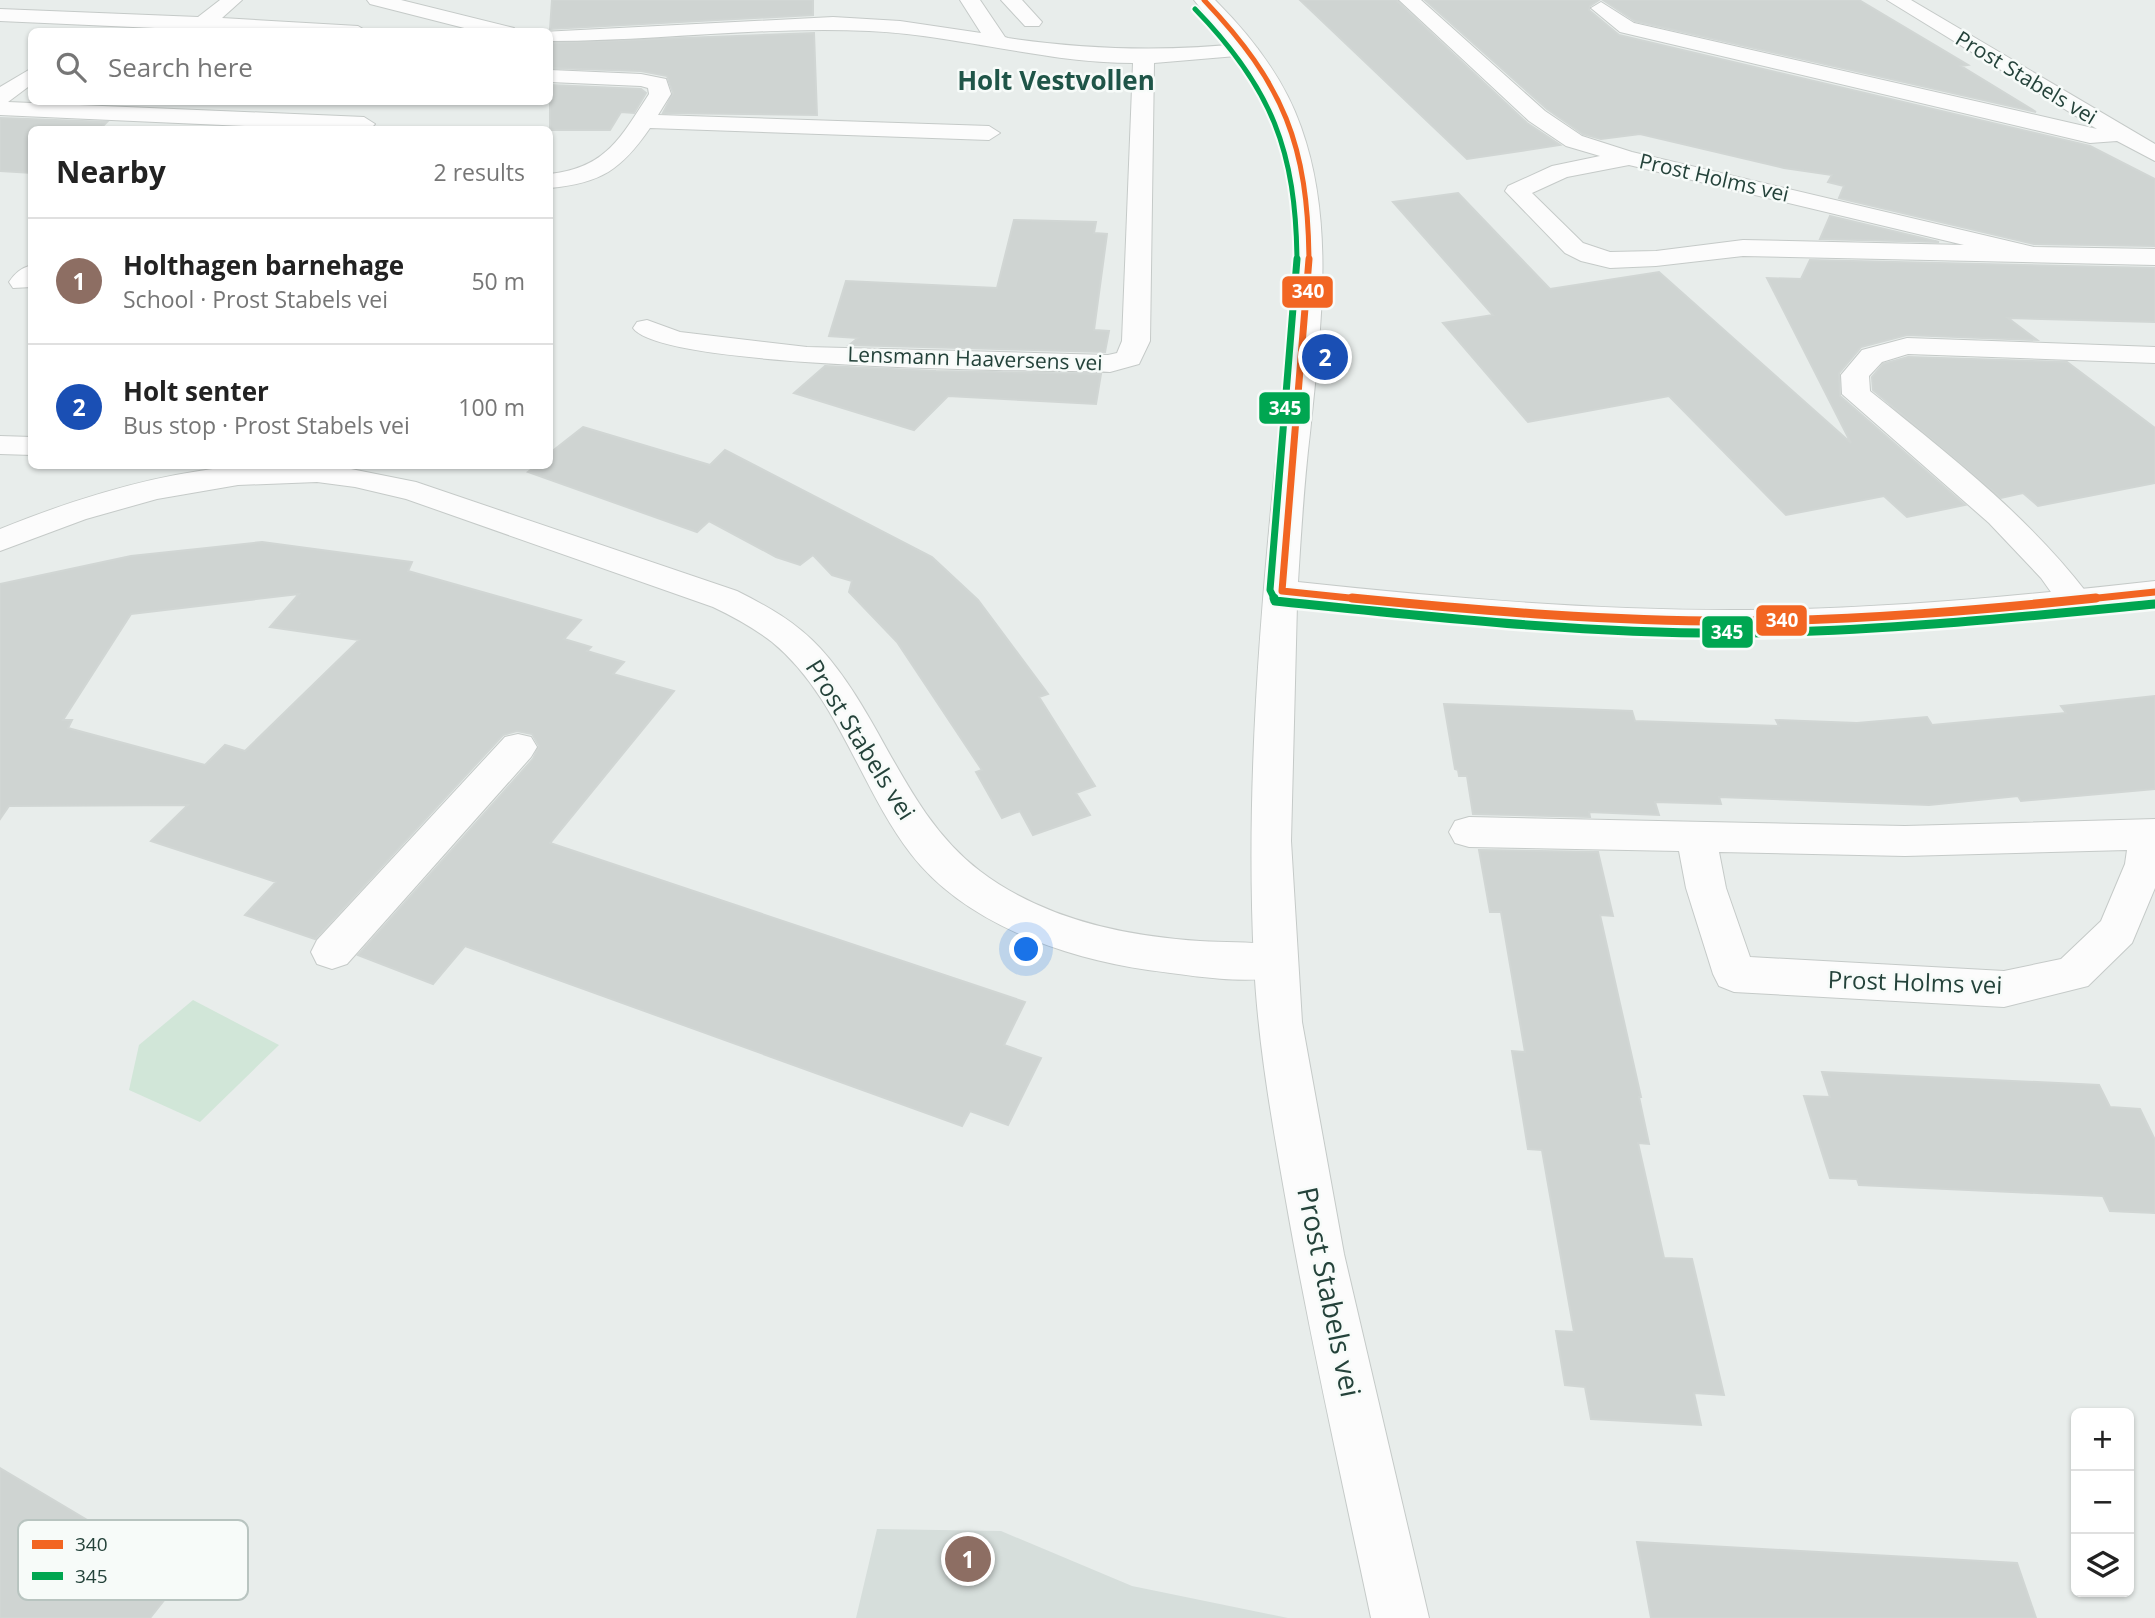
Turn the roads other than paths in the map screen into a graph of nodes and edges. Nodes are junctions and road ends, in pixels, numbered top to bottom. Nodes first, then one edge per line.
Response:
1 (232, 0) edge
2 (377, 0) edge
3 (1011, 0) edge
4 (1204, 0) edge
5 (1409, 0) edge
6 (1897, 0) edge
7 (1601, 8) dead end
8 (970, 9) edge
9 (3, 17) edge
10 (1032, 22) dead end
11 (203, 23) junction
12 (97, 26) edge
13 (289, 28) edge
14 (492, 28) edge
15 (553, 36) edge
16 (997, 41) junction
17 (1248, 49) junction
18 (1144, 58) junction
19 (553, 76) edge
20 (28, 77) edge
21 (0, 97) edge
22 (0, 107) edge
23 (29, 109) junction
24 (368, 121) edge
25 (641, 121) junction
26 (195, 123) edge
27 (0, 131) edge
28 (989, 133) dead end
29 (2119, 134) junction
30 (2155, 154) edge
31 (1629, 158) junction
32 (553, 181) edge
33 (2033, 254) junction
34 (2155, 257) edge
35 (647, 328) dead end
36 (2155, 355) edge
37 (0, 445) edge
38 (28, 446) edge
39 (181, 473) edge
40 (0, 541) edge
41 (1282, 592) junction
42 (2155, 592) edge
43 (2075, 601) junction
44 (518, 747) dead end
45 (1469, 832) dead end
46 (2151, 834) edge
47 (1696, 838) junction
48 (332, 952) dead end
49 (1275, 962) junction
50 (1400, 1618) edge

1 - 11 street
2 - 14 street
3 - 10 street
4 - 17 street, Prost Stabels vei
5 - 31 street
6 - 29 street, Prost Stabels vei
7 - 29 street
8 - 16 street
9 - 12 street
11 - 12 street
11 - 13 street
15 - 16 street
16 - 18 street
17 - 18 street
17 - 41 street, Prost Stabels vei
18 - 35 street, Lensmann Haaversens vei
19 - 25 street
20 - 21 street
22 - 23 street
23 - 26 street
23 - 27 street
24 - 26 street
25 - 28 street
25 - 32 street
29 - 30 street, Prost Stabels vei
31 - 33 street, Prost Holms vei
31 - 33 street, Prost Holms vei
33 - 34 street, Prost Holms vei
36 - 43 street
37 - 38 street
39 - 40 street, Prost Stabels vei
39 - 49 street, Prost Stabels vei
41 - 43 street
41 - 49 street, Prost Stabels vei
42 - 43 street
44 - 48 street
45 - 47 street, Prost Holms vei
46 - 47 street, Prost Holms vei
46 - 47 street, Prost Holms vei
49 - 50 street, Prost Stabels vei

